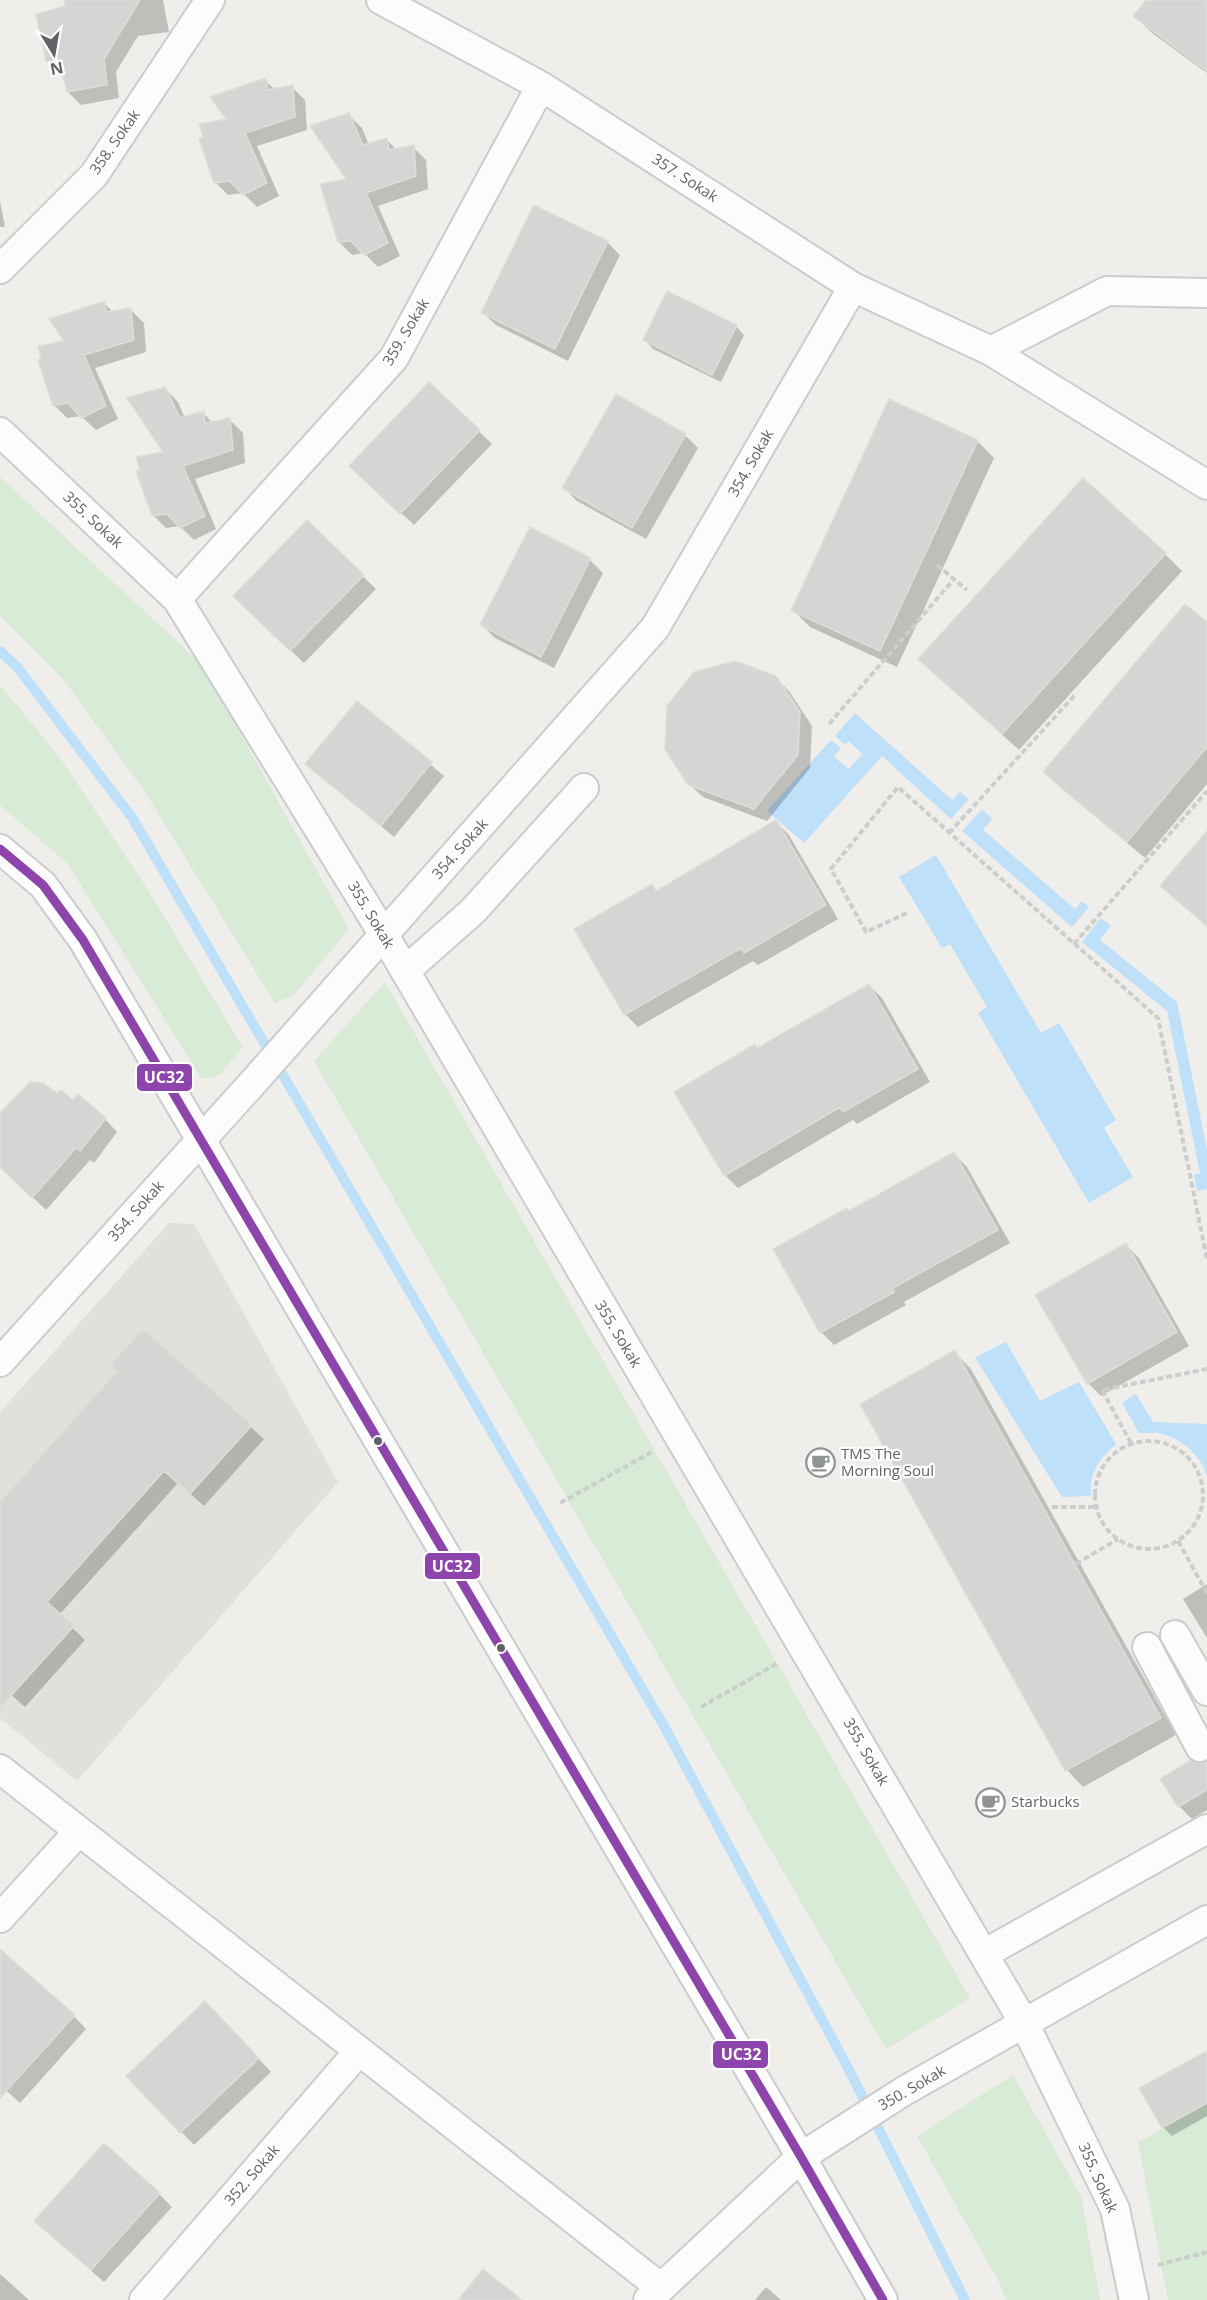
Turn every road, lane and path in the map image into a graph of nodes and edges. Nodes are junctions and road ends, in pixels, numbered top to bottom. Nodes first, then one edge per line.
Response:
1 (210, 0) edge
2 (381, 0) edge
3 (541, 86) junction
4 (0, 269) edge
5 (853, 287) junction
6 (1207, 293) edge
7 (991, 351) junction
8 (0, 432) edge
9 (1207, 485) edge
10 (937, 565) dead end
11 (954, 579) junction
12 (967, 590) dead end
13 (177, 599) junction
14 (1076, 695) dead end
15 (829, 724) dead end
16 (584, 788) dead end
17 (1207, 791) edge
18 (949, 833) junction
19 (0, 849) edge
20 (907, 913) dead end
21 (384, 934) junction
22 (1074, 944) junction
23 (405, 971) junction
24 (201, 1140) junction
25 (1207, 1259) edge
26 (0, 1362) edge
27 (1207, 1369) edge
28 (679, 1437) junction
29 (1131, 1443) junction
30 (560, 1503) dead end
31 (1052, 1507) dead end
32 (1096, 1507) junction
33 (1201, 1512) junction
34 (1207, 1512) edge
35 (1118, 1539) junction
36 (1178, 1541) junction
37 (1076, 1564) dead end
38 (1207, 1593) edge
39 (1175, 1635) dead end
40 (1147, 1647) dead end
41 (804, 1648) junction
42 (1207, 1691) edge
43 (701, 1707) dead end
44 (1200, 1747) dead end
45 (0, 1769) edge
46 (1207, 1829) edge
47 (79, 1831) junction
48 (0, 1918) edge
49 (1207, 1920) edge
50 (984, 1954) junction
51 (1024, 2023) junction
52 (359, 2050) junction
53 (801, 2157) junction
54 (1207, 2252) edge
55 (1132, 2287) edge
56 (654, 2294) edge
57 (144, 2300) edge
58 (883, 2300) edge

1 - 4 street, 358. Sokak
2 - 3 street, 357. Sokak
3 - 5 street, 357. Sokak
3 - 13 street, 359. Sokak
5 - 7 street, 357. Sokak
5 - 21 street, 354. Sokak
6 - 7 street
7 - 9 street, 357. Sokak
8 - 13 street, 355. Sokak
10 - 11 path
11 - 12 path
11 - 15 path
13 - 21 street, 355. Sokak
14 - 18 path
16 - 23 street
17 - 22 path
18 - 20 path
18 - 22 path
19 - 24 street
21 - 23 street, 355. Sokak
21 - 24 street, 354. Sokak
22 - 25 path
23 - 28 street, 355. Sokak
24 - 26 street, 354. Sokak
24 - 53 street
27 - 29 path
28 - 30 path
28 - 41 street, 355. Sokak
29 - 32 path
29 - 33 path
31 - 32 path
32 - 35 path
33 - 34 path
33 - 36 path
35 - 36 path
35 - 37 path
36 - 38 path
39 - 42 street
40 - 44 street
41 - 43 path
41 - 50 street, 355. Sokak
45 - 47 street
46 - 50 street
47 - 48 street
47 - 52 street
49 - 51 street, 350. Sokak
50 - 51 street, 355. Sokak
51 - 53 street, 350. Sokak
51 - 55 street, 355. Sokak
52 - 56 street
52 - 57 street, 352. Sokak
53 - 56 street, 350. Sokak
53 - 58 street
54 - 55 path

